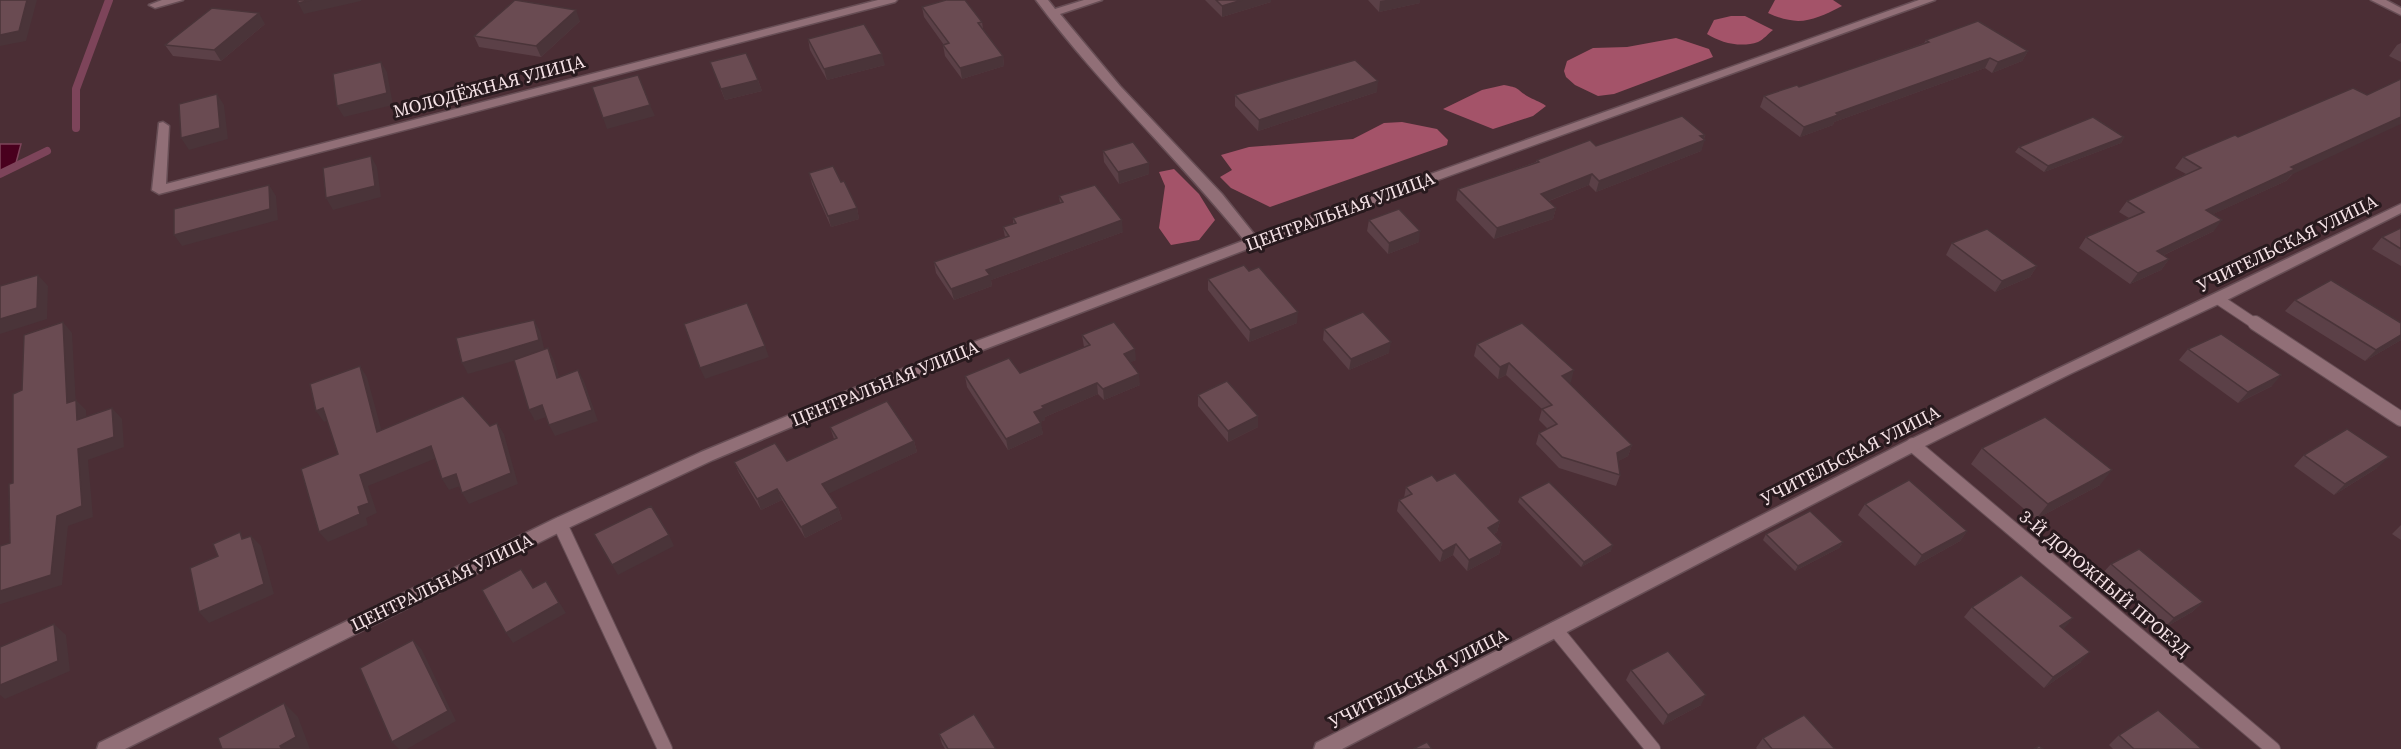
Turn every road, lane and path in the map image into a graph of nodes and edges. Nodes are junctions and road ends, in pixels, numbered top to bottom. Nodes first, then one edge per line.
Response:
1 (177, 0) edge
2 (891, 0) edge
3 (1042, 0) edge
4 (1096, 0) edge
5 (1929, 0) edge
6 (2377, 0) edge
7 (154, 5) dead end
8 (2401, 12) edge
9 (1053, 13) junction
10 (163, 126) dead end
11 (2401, 208) edge
12 (1253, 242) junction
13 (2218, 299) junction
14 (2401, 419) edge
15 (1913, 445) junction
16 (560, 524) junction
17 (1555, 628) junction
18 (106, 749) edge
19 (665, 749) edge
20 (1323, 749) edge
21 (1653, 749) edge
22 (2273, 749) edge

1 - 7 street
2 - 10 street, МОЛОДЁЖНАЯ УЛИЦА
3 - 9 street
4 - 9 street
5 - 12 street, ЦЕНТРАЛЬНАЯ УЛИЦА
6 - 8 street
9 - 12 street
11 - 13 street, УЧИТЕЛЬСКАЯ УЛИЦА
12 - 16 street, ЦЕНТРАЛЬНАЯ УЛИЦА
13 - 14 lane
13 - 15 street, УЧИТЕЛЬСКАЯ УЛИЦА
15 - 17 street, УЧИТЕЛЬСКАЯ УЛИЦА
15 - 22 lane, 3-Й ДОРОЖНЫЙ ПРОЕЗД
16 - 18 street, ЦЕНТРАЛЬНАЯ УЛИЦА
16 - 19 lane
17 - 20 street, УЧИТЕЛЬСКАЯ УЛИЦА
17 - 21 lane

